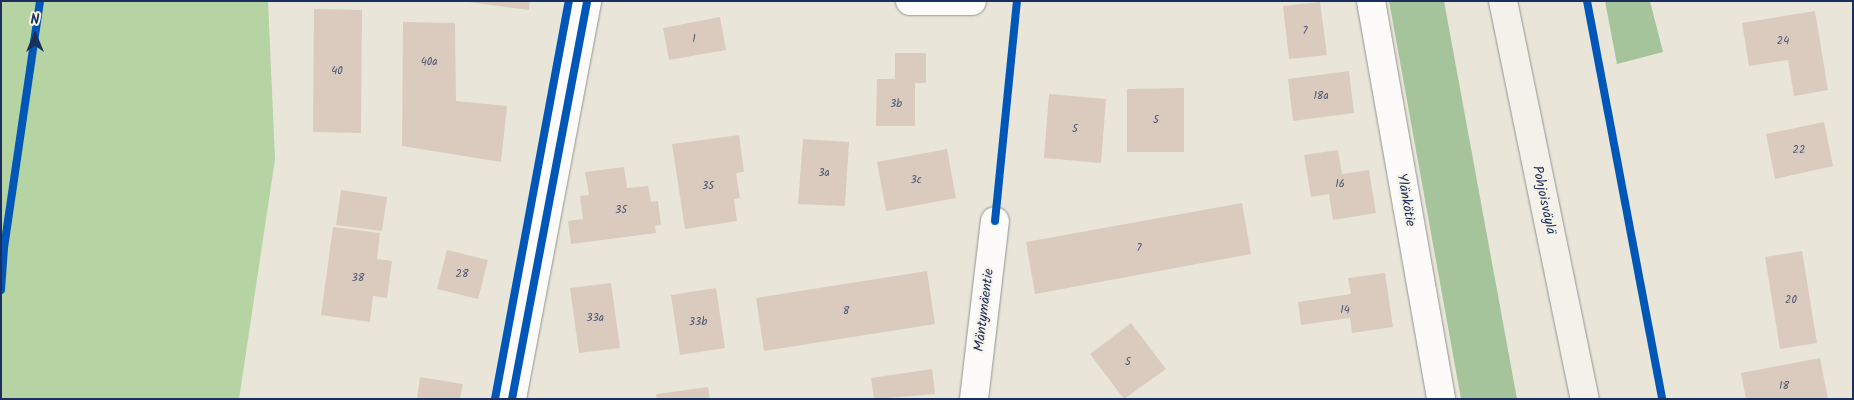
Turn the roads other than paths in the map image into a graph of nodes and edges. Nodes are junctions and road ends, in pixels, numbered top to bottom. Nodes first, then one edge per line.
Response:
1 (587, 1) edge
2 (910, 1) edge
3 (972, 1) edge
4 (1371, 1) edge
5 (1503, 1) edge
6 (994, 221) dead end
7 (512, 399) edge
8 (974, 399) edge
9 (1441, 399) edge
10 (1585, 399) edge

1 - 7 street
2 - 3 street
4 - 9 street, Ylänkötie
5 - 10 main road, Pohjoisväylä
6 - 8 street, Mäntymäentie

